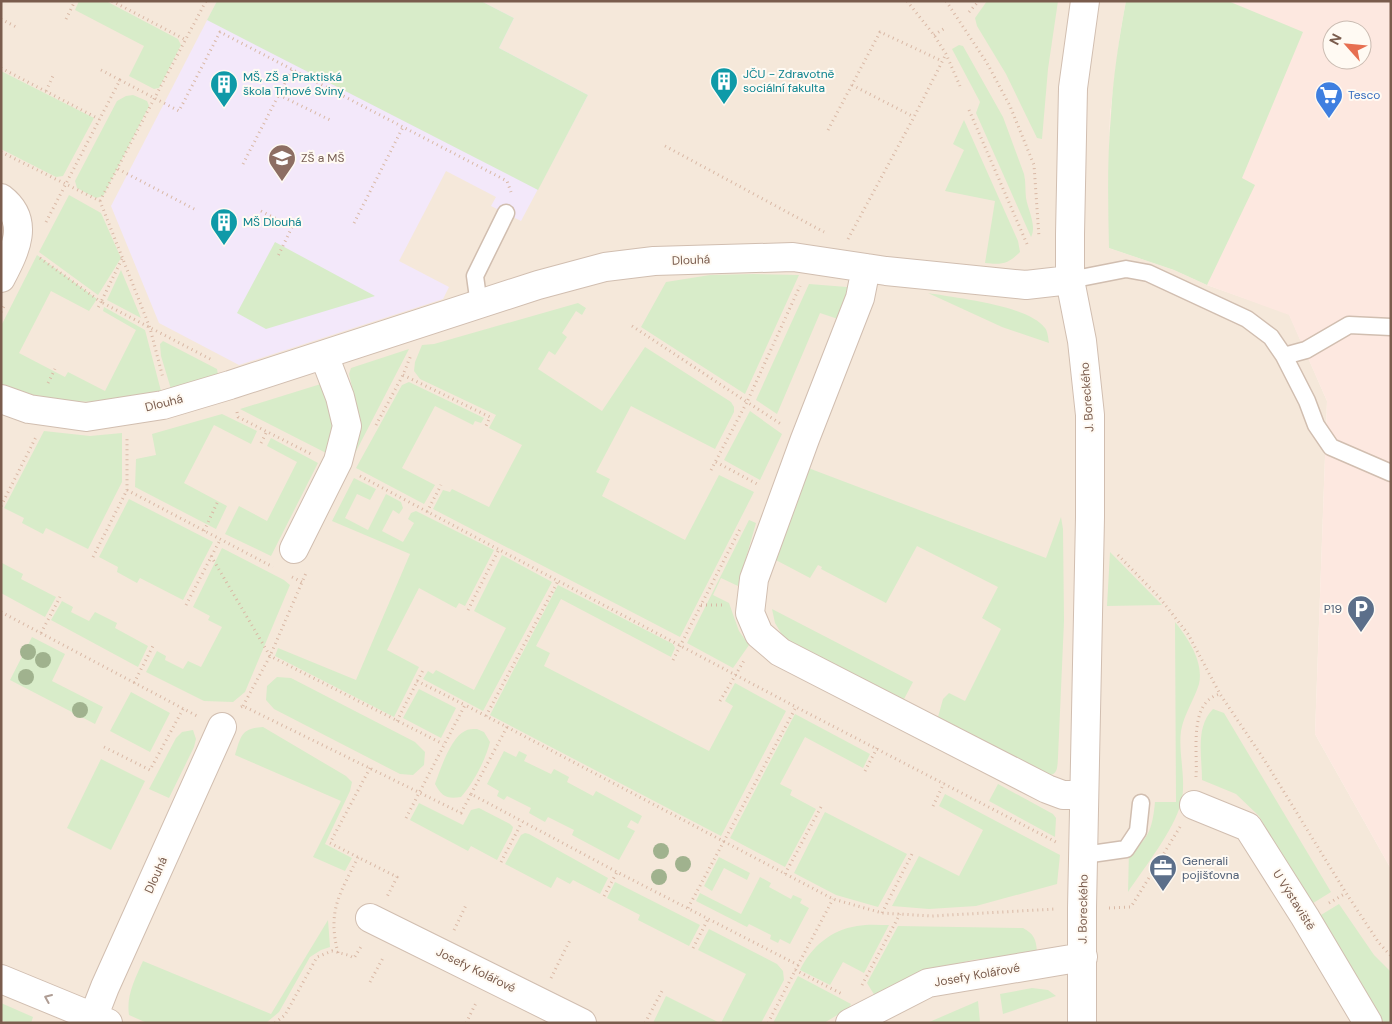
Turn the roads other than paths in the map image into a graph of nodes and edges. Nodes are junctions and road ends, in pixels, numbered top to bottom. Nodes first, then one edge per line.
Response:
1 (1085, 1) edge
2 (1, 198) edge
3 (506, 213) road end
4 (866, 268) junction
5 (1070, 280) junction
6 (3, 291) edge
7 (479, 304) junction
8 (1391, 327) edge
9 (324, 354) junction
10 (1284, 356) junction
11 (1, 399) edge
12 (1391, 473) edge
13 (286, 564) road end
14 (222, 727) road end
15 (1084, 795) junction
16 (1141, 803) dead end
17 (1194, 805) road end
18 (1073, 850) junction
19 (372, 920) road end
20 (1083, 957) junction
21 (1, 978) edge
22 (855, 1013) edge
23 (97, 1021) edge
24 (582, 1023) edge
25 (1082, 1023) edge
26 (1368, 1023) edge

1 - 5 street, J. Boreckého
2 - 6 street
3 - 7 lane
4 - 5 street, Dlouhá
4 - 7 street, Dlouhá
4 - 15 street
5 - 10 lane
5 - 15 street, J. Boreckého
7 - 9 street, Dlouhá
8 - 10 lane
9 - 11 street, Dlouhá
9 - 13 street
10 - 12 lane
14 - 23 street, Dlouhá
15 - 18 street, J. Boreckého
16 - 18 lane
17 - 26 street, U Výstaviště
18 - 20 street, J. Boreckého
19 - 24 street, Josefy Kolářové
20 - 22 street, Josefy Kolářové
20 - 25 street, J. Boreckého
23 -> 21 street

